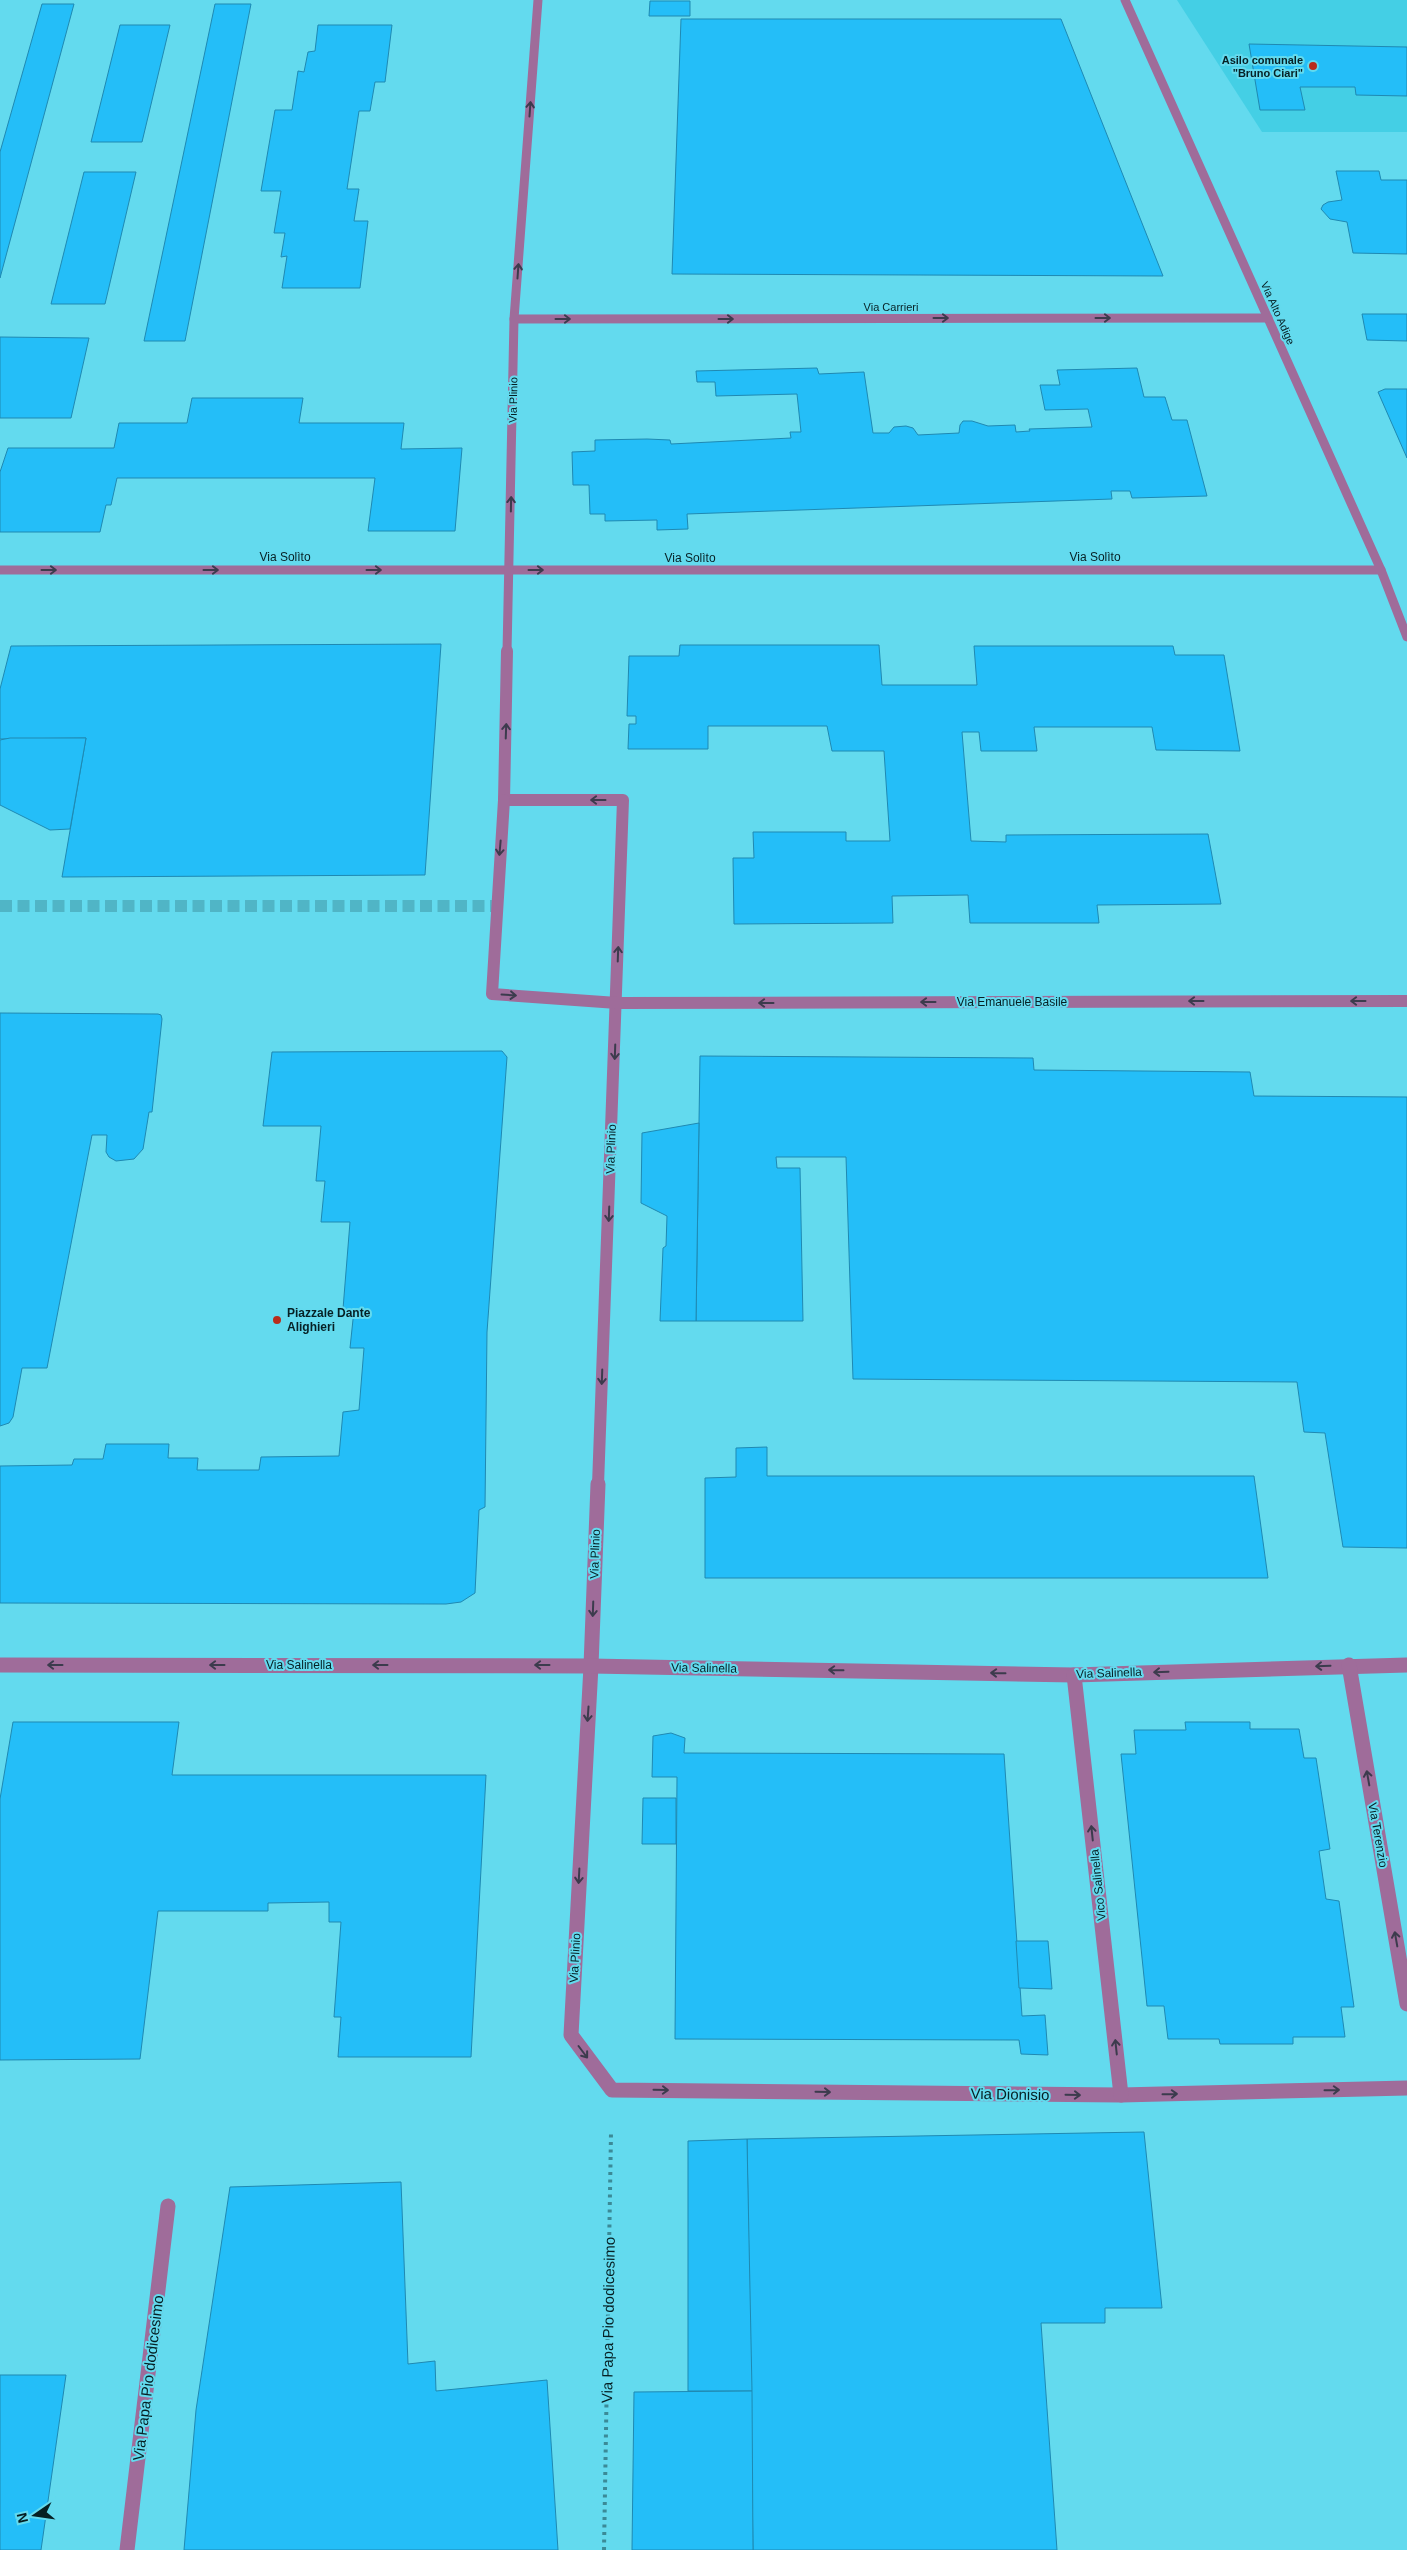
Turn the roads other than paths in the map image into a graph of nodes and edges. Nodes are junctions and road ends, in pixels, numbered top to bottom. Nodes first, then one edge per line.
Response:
1 (538, 0) edge
2 (1125, 0) edge
3 (1268, 318) junction
4 (514, 319) junction
5 (0, 570) edge
6 (510, 570) junction
7 (1380, 570) junction
8 (1407, 637) edge
9 (504, 800) junction
10 (1407, 1001) edge
11 (617, 1003) junction
12 (0, 1665) edge
13 (1349, 1665) junction
14 (1407, 1665) edge
15 (591, 1666) junction
16 (1074, 1675) junction
17 (1407, 2004) edge
18 (1407, 2088) edge
19 (612, 2090) joint
20 (1121, 2095) junction
21 (168, 2206) dead end
22 (127, 2550) edge

4 -> 1 street, Via Plinio
2 - 3 street, Via Alto Adige
4 -> 3 street, Via Carrieri
3 - 7 street, Via Alto Adige
6 -> 4 street, Via Plinio
5 -> 6 street, Via Solìto
6 -> 7 street, Via Solìto
9 -> 6 street, Via Plinio
7 - 8 street, Via Alto Adige
9 -> 11 street, Via Plinio
11 -> 9 street, Via Plinio
10 -> 11 street, Via Emanuele Basile
11 -> 15 street, Via Plinio
15 -> 12 street, Via Salinella
13 - 14 street, Via Salinella
13 -> 16 street, Via Salinella
17 -> 13 street, Via Terenzio
16 -> 15 street, Via Salinella
15 -> 19 street, Via Plinio
20 -> 16 street, Vico Salinella
20 -> 18 street, Via Dionisio
19 -> 20 street, Via Dionisio
21 - 22 street, Via Papa Pio dodicesimo

